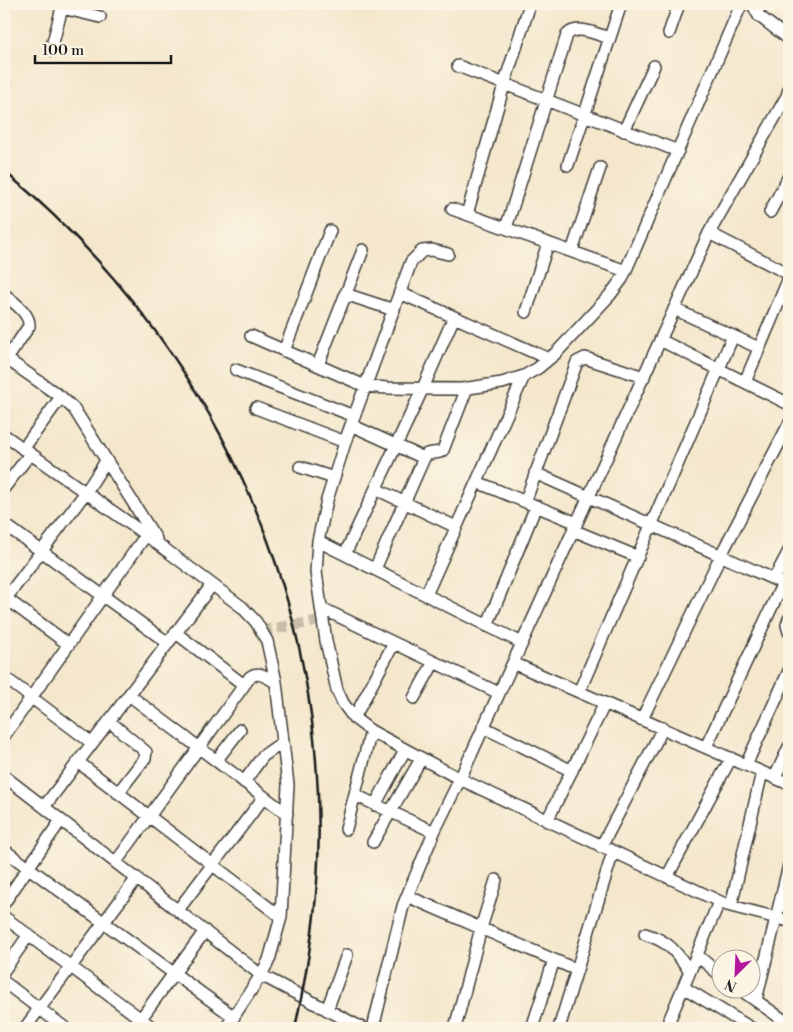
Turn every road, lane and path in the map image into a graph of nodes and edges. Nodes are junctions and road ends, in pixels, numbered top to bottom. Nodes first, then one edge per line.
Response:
1 (530, 4) edge
2 (621, 4) edge
3 (679, 4) edge
4 (738, 4) edge
5 (767, 4) edge
6 (62, 6) edge
7 (754, 7) edge
8 (100, 17) dead end
9 (669, 33) dead end
10 (609, 38) junction
11 (789, 38) edge
12 (51, 50) dead end
13 (458, 66) dead end
14 (654, 66) dead end
15 (504, 85) junction
16 (789, 89) edge
17 (546, 102) junction
18 (583, 116) junction
19 (624, 131) junction
20 (678, 151) junction
21 (568, 166) dead end
22 (600, 168) dead end
23 (789, 176) edge
24 (452, 209) dead end
25 (770, 212) dead end
26 (467, 214) junction
27 (506, 228) junction
28 (330, 231) dead end
29 (709, 233) junction
30 (548, 243) junction
31 (363, 250) dead end
32 (572, 251) junction
33 (448, 254) dead end
34 (626, 270) junction
35 (789, 274) edge
36 (789, 278) edge
37 (400, 293) junction
38 (4, 294) edge
39 (345, 294) junction
40 (674, 309) junction
41 (394, 310) junction
42 (526, 312) dead end
43 (454, 317) junction
44 (251, 336) dead end
45 (733, 336) junction
46 (660, 340) junction
47 (759, 348) junction
48 (284, 350) junction
49 (5, 358) edge
50 (548, 359) junction
51 (318, 365) junction
52 (719, 369) junction
53 (236, 370) dead end
54 (524, 376) junction
55 (644, 376) junction
56 (744, 382) junction
57 (365, 386) junction
58 (424, 388) junction
59 (468, 388) junction
60 (61, 397) junction
61 (789, 404) edge
62 (256, 408) dead end
63 (353, 420) junction
64 (789, 424) edge
65 (4, 435) edge
66 (345, 442) junction
67 (396, 446) junction
68 (27, 451) junction
69 (424, 458) junction
70 (106, 460) junction
71 (300, 467) dead end
72 (535, 474) junction
73 (334, 478) junction
74 (477, 482) junction
75 (4, 488) edge
76 (376, 489) junction
77 (86, 492) junction
78 (589, 496) junction
79 (524, 502) junction
80 (405, 503) junction
81 (536, 506) junction
82 (4, 524) edge
83 (652, 524) junction
84 (456, 527) junction
85 (575, 527) junction
86 (146, 535) junction
87 (318, 541) junction
88 (160, 545) junction
89 (41, 551) junction
90 (789, 551) edge
91 (345, 554) junction
92 (721, 555) junction
93 (638, 557) junction
94 (374, 569) junction
95 (782, 583) edge
96 (212, 585) junction
97 (426, 595) junction
98 (103, 596) junction
99 (4, 599) edge
100 (321, 608) junction
101 (789, 618) edge
102 (487, 626) junction
103 (789, 632) edge
104 (176, 633) junction
105 (168, 643) junction
106 (394, 643) junction
107 (522, 643) junction
108 (68, 644) junction
109 (434, 662) junction
110 (513, 663) junction
111 (789, 671) edge
112 (4, 677) edge
113 (276, 682) junction
114 (244, 685) junction
115 (580, 692) junction
116 (499, 693) junction
117 (129, 695) junction
118 (31, 697) junction
119 (414, 698) dead end
120 (605, 703) junction
121 (354, 718) junction
122 (642, 719) junction
123 (109, 721) junction
124 (484, 727) junction
125 (663, 728) junction
126 (240, 730) dead end
127 (371, 731) junction
128 (4, 736) edge
129 (283, 742) junction
130 (92, 743) junction
131 (706, 747) junction
132 (789, 747) edge
133 (199, 748) junction
134 (405, 750) junction
135 (731, 758) junction
136 (421, 759) junction
137 (216, 761) junction
138 (78, 762) junction
139 (746, 765) junction
140 (572, 771) junction
141 (762, 772) junction
142 (4, 776) edge
143 (775, 777) junction
144 (460, 779) junction
145 (244, 782) junction
146 (789, 784) edge
147 (118, 793) junction
148 (354, 795) junction
149 (264, 797) junction
150 (375, 805) junction
151 (44, 807) junction
152 (391, 812) junction
153 (287, 814) junction
154 (149, 816) junction
155 (61, 820) junction
156 (547, 821) junction
157 (346, 829) dead end
158 (434, 832) junction
159 (374, 842) dead end
160 (601, 847) junction
161 (4, 850) edge
162 (613, 852) junction
163 (116, 862) junction
164 (212, 864) junction
165 (789, 865) edge
166 (28, 868) junction
167 (667, 877) junction
168 (137, 878) junction
169 (496, 880) dead end
170 (407, 896) junction
171 (719, 902) junction
172 (4, 903) edge
173 (731, 906) junction
174 (178, 910) junction
175 (281, 917) junction
176 (775, 917) junction
177 (4, 918) edge
178 (789, 921) edge
179 (104, 922) junction
180 (481, 928) junction
181 (205, 931) junction
182 (645, 934) dead end
183 (28, 936) junction
184 (347, 955) dead end
185 (697, 955) junction
186 (554, 960) junction
187 (70, 966) junction
188 (710, 966) edge
189 (4, 970) edge
190 (577, 970) junction
191 (690, 971) junction
192 (174, 974) junction
193 (261, 976) junction
194 (4, 982) edge
195 (760, 983) edge
196 (683, 987) junction
197 (756, 1000) edge
198 (40, 1009) junction
199 (326, 1010) junction
200 (234, 1017) junction
201 (137, 1024) edge
202 (789, 1024) edge
203 (668, 1027) edge
204 (26, 1028) edge
205 (65, 1028) edge
206 (153, 1028) edge
207 (226, 1028) edge
208 (362, 1028) edge
209 (373, 1028) edge
210 (455, 1028) edge
211 (532, 1028) edge
212 (559, 1028) edge
213 (750, 1028) edge

1 - 15 street
2 - 10 street
3 - 9 street
4 - 7 street
4 - 20 street
5 - 7 street
6 - 8 street
6 - 12 street
7 - 11 street
10 - 17 street
10 - 18 street
13 - 15 street
14 - 19 street
15 - 17 street
15 - 26 street
16 - 29 street
17 - 18 street
17 - 27 street
18 - 19 street
18 - 21 street
19 - 20 street
20 - 34 street
22 - 32 street
23 - 25 street
24 - 26 street
26 - 27 street
27 - 30 street
28 - 48 street
29 - 35 street
29 - 40 street
30 - 32 street
30 - 42 street
31 - 39 street
32 - 34 street
33 - 37 street
34 - 50 street
36 - 47 street
37 - 41 street
37 - 43 street
38 - 49 street
39 - 41 street
39 - 51 street
40 - 45 street
40 - 46 street
41 - 57 street
43 - 50 street
43 - 58 street
44 - 48 street
45 - 47 street
45 - 52 street
46 - 52 street
46 - 55 street
47 - 56 street
48 - 51 street
49 - 60 street
50 - 54 street
51 - 57 street
52 - 56 street
52 - 83 street
53 - 63 street
54 - 59 street
54 - 74 street
55 - 72 street
55 - 78 street
56 - 61 street
57 - 58 street
57 - 63 street
58 - 59 street
58 - 67 street
59 - 69 street
60 - 68 street
60 - 70 street
62 - 66 street
63 - 66 street
63 - 67 street
64 - 92 street
65 - 68 street
66 - 73 street
67 - 69 street
67 - 76 street
68 - 75 street
68 - 77 street
69 - 80 street
70 - 77 street
70 - 88 street
71 - 73 street
72 - 78 street
72 - 79 street
73 - 87 street
74 - 79 street
74 - 84 street
76 - 80 street
76 - 91 street
77 - 86 street
77 - 89 street
78 - 83 street
78 - 85 street
79 - 81 street
80 - 84 street
80 - 94 street
81 - 85 street
81 - 102 street
82 - 89 street
83 - 92 street
83 - 93 street
84 - 97 street
85 - 93 street
85 - 107 street
86 - 88 street
86 - 98 street
87 - 91 street
87 - 100 street
88 - 96 street
89 - 98 street
89 - 99 street
90 - 95 street
91 - 94 street
92 - 95 street
92 - 122 street
93 - 115 street
94 - 97 street
95 - 131 street
96 - 104 street
96 - 113 street
97 - 102 street
98 - 105 street
98 - 108 street
99 - 108 street
100 - 106 street
100 - 121 street
101 - 103 street
102 - 107 street
104 - 105 street
104 - 114 street
105 - 117 street
106 - 109 street
106 - 121 street
107 - 110 street
108 - 118 street
109 - 116 street
109 - 119 street
110 - 115 street
110 - 116 street
111 - 139 street
112 - 118 street
113 - 114 street
113 - 129 street
114 - 133 street
115 - 120 street
116 - 124 street
117 - 123 street
117 - 133 street
118 - 128 street
118 - 130 street
120 - 122 street
120 - 140 street
121 - 127 street
122 - 125 street
123 - 130 street
123 - 147 street
124 - 140 street
124 - 144 street
125 - 131 street
125 - 160 street
126 - 137 street
127 - 134 street
127 - 148 street
129 - 145 street
129 - 153 street
130 - 138 street
131 - 135 street
132 - 143 street
133 - 137 street
133 - 154 street
134 - 136 street
134 - 150 street
135 - 139 street
135 - 167 street
136 - 144 street
136 - 152 street
137 - 145 street
138 - 147 street
138 - 151 street
139 - 141 street
140 - 156 street
141 - 143 street
141 - 173 street
142 - 151 street
143 - 146 street
144 - 156 street
144 - 158 street
145 - 149 street
147 - 154 street
148 - 150 street
148 - 157 street
149 - 153 street
149 - 164 street
150 - 152 street
151 - 155 street
152 - 158 street
152 - 159 street
153 - 175 street
154 - 163 street
154 - 164 street
155 - 163 street
155 - 166 street
156 - 160 street
158 - 170 street
160 - 162 street
161 - 166 street
162 - 167 street
162 - 190 street
163 - 168 street
164 - 174 street
164 - 175 street
165 - 176 street
166 - 172 street
166 - 179 street
167 - 171 street
168 - 174 street
168 - 179 street
169 - 180 street
170 - 180 street
170 - 209 street
171 - 173 street
171 - 185 street
173 - 176 street
174 - 181 street
175 - 193 street
176 - 178 street
176 - 195 street
177 - 183 street
179 - 187 street
179 - 192 street
180 - 186 street
180 - 210 street
181 - 192 street
181 - 193 street
182 - 191 street
183 - 187 street
183 - 189 street
184 - 199 street
185 - 188 street
185 - 191 street
186 - 190 street
186 - 211 street
187 - 198 street
187 - 201 street
190 - 212 street
191 - 196 street
192 - 200 street
192 - 201 street
193 - 199 street
193 - 200 street
194 - 198 street
196 - 203 street
196 - 213 street
197 - 202 street
198 - 204 street
198 - 205 street
199 - 208 street
200 - 207 street
201 - 206 street

